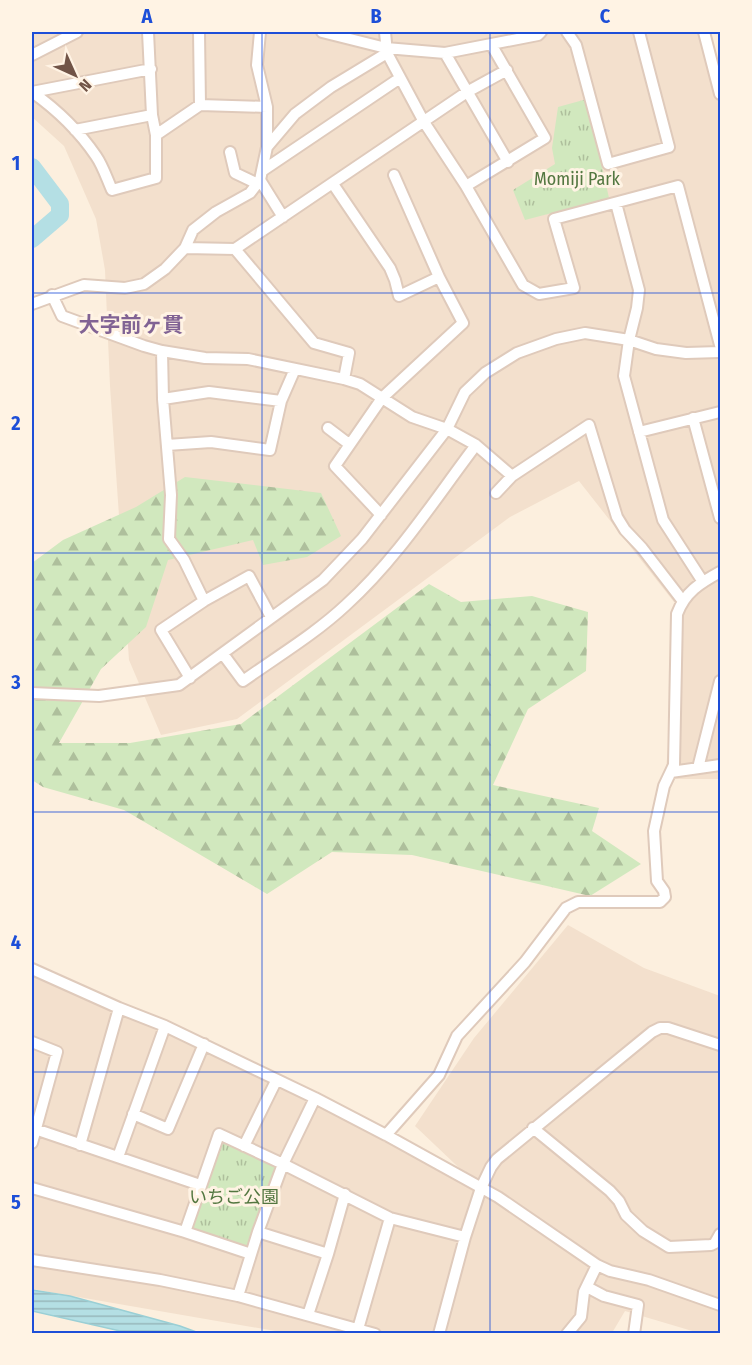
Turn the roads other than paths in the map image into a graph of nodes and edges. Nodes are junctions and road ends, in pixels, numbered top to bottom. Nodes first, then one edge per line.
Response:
1 (77, 32) edge
2 (148, 32) edge
3 (200, 32) edge
4 (260, 32) edge
5 (322, 32) edge
6 (385, 32) edge
7 (541, 32) edge
8 (567, 32) edge
9 (639, 32) edge
10 (704, 32) edge
11 (491, 44) junction
12 (387, 51) junction
13 (445, 53) junction
14 (32, 55) edge
15 (151, 69) junction
16 (507, 70) junction
17 (400, 78) junction
18 (32, 92) edge
19 (467, 92) junction
20 (720, 94) edge
21 (200, 105) junction
22 (267, 107) junction
23 (152, 115) junction
24 (424, 122) junction
25 (75, 130) junction
26 (156, 135) junction
27 (267, 147) junction
28 (231, 152) dead end
29 (508, 162) junction
30 (394, 176) dead end
31 (260, 178) junction
32 (333, 184) junction
33 (466, 186) junction
34 (616, 203) junction
35 (283, 217) junction
36 (185, 248) junction
37 (235, 249) junction
38 (440, 278) junction
39 (52, 295) junction
40 (32, 304) edge
41 (629, 340) junction
42 (720, 345) edge
43 (162, 351) junction
44 (720, 352) edge
45 (295, 369) junction
46 (344, 379) junction
47 (382, 398) junction
48 (163, 399) junction
49 (281, 401) junction
50 (720, 412) edge
51 (693, 418) junction
52 (328, 428) dead end
53 (447, 429) junction
54 (639, 432) junction
55 (349, 444) junction
56 (167, 445) junction
57 (476, 445) junction
58 (512, 476) junction
59 (496, 493) dead end
60 (381, 514) junction
61 (720, 518) edge
62 (720, 572) edge
63 (703, 582) junction
64 (682, 600) junction
65 (204, 601) junction
66 (271, 617) junction
67 (223, 654) junction
68 (190, 678) junction
69 (720, 681) edge
70 (32, 693) edge
71 (720, 765) edge
72 (698, 768) junction
73 (671, 772) junction
74 (32, 969) edge
75 (119, 1008) junction
76 (165, 1026) junction
77 (32, 1042) edge
78 (204, 1044) junction
79 (720, 1045) edge
80 (276, 1081) junction
81 (315, 1098) junction
82 (133, 1114) junction
83 (533, 1128) junction
84 (35, 1129) junction
85 (386, 1135) junction
86 (32, 1143) edge
87 (80, 1145) junction
88 (244, 1146) junction
89 (118, 1157) junction
90 (283, 1164) junction
91 (200, 1185) junction
92 (32, 1188) edge
93 (481, 1188) junction
94 (345, 1194) junction
95 (390, 1218) junction
96 (185, 1232) junction
97 (258, 1232) junction
98 (720, 1234) edge
99 (465, 1237) junction
100 (251, 1254) junction
101 (328, 1254) junction
102 (32, 1260) edge
103 (597, 1265) junction
104 (587, 1287) junction
105 (238, 1296) junction
106 (720, 1305) edge
107 (308, 1315) junction
108 (358, 1329) junction
109 (375, 1334) edge
110 (439, 1334) edge
111 (567, 1334) edge
112 (634, 1334) edge

1 - 14 street
2 - 15 street
3 - 21 street
4 - 22 street
5 - 12 street
6 - 12 street
7 - 11 street
8 - 9 street
10 - 20 street
11 - 13 street
11 - 16 street
12 - 13 street
12 - 17 street
12 - 27 street
13 - 19 street
15 - 18 street
15 - 23 street
16 - 19 street
16 - 29 street
17 - 24 street
17 - 31 street
18 - 25 street
19 - 24 street
19 - 29 street
21 - 22 street
21 - 26 street
22 - 27 street
23 - 25 street
23 - 26 street
24 - 32 street
24 - 33 street
25 - 26 street
27 - 31 street
28 - 31 street
29 - 33 street
30 - 38 street
31 - 35 street
31 - 36 street
32 - 35 street
32 - 38 street
33 - 34 street
34 - 41 street
34 - 42 street
35 - 37 street
36 - 37 street
36 - 39 street
37 - 46 street
38 - 47 street
39 - 40 street
39 - 43 street
41 - 44 street
41 - 53 street
41 - 54 street
43 - 45 street
43 - 48 street
45 - 46 street
45 - 49 street
46 - 47 street
47 - 53 street
47 - 55 street
48 - 49 street
48 - 56 street
49 - 56 street
50 - 51 street
51 - 54 street
51 - 61 street
52 - 55 street
53 - 57 street
53 - 60 street
54 - 63 street
55 - 60 street
56 - 65 street
57 - 58 street
57 - 67 street
58 - 59 street
58 - 64 street
60 - 66 street
62 - 63 street
63 - 64 street
64 - 73 street
65 - 66 street
65 - 68 street
66 - 67 street
67 - 68 street
68 - 70 street
69 - 72 street
71 - 72 street
72 - 73 street
73 - 85 street
74 - 75 street
75 - 76 street
75 - 87 street
76 - 78 street
76 - 82 street
77 - 84 street
78 - 80 street
78 - 82 street
79 - 83 street
80 - 81 street
80 - 88 street
81 - 85 street
81 - 90 street
82 - 89 street
83 - 93 street
83 - 98 street
84 - 86 street
84 - 87 street
85 - 93 street
87 - 89 street
88 - 90 street
88 - 91 street
89 - 91 street
90 - 94 street
90 - 97 street
91 - 96 street
92 - 96 street
93 - 99 street
93 - 103 street
94 - 95 street
94 - 101 street
95 - 99 street
95 - 108 street
96 - 100 street
97 - 100 street
97 - 101 street
99 - 110 street
100 - 105 street
101 - 107 street
102 - 105 street
103 - 104 street
103 - 106 street
104 - 111 street
104 - 112 street
105 - 107 street
107 - 108 street
108 - 109 street

